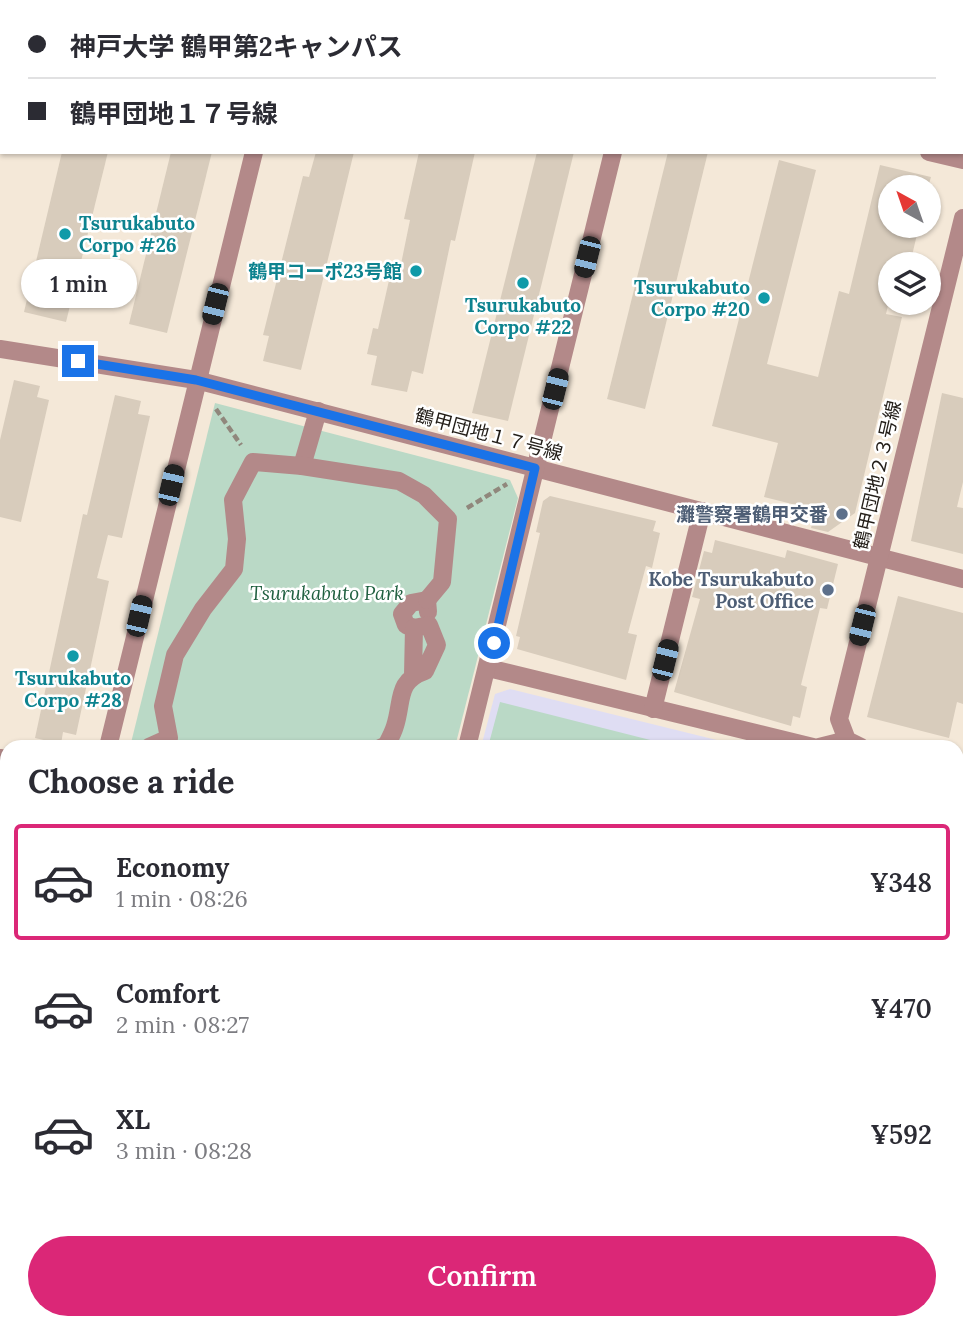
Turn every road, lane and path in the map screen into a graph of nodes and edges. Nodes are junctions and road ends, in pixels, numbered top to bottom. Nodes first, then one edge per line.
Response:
1 (253, 154) edge
2 (613, 154) edge
3 (938, 154) edge
4 (963, 160) edge
5 (963, 218) edge
6 (0, 349) edge
7 (196, 380) junction
8 (318, 411) junction
9 (253, 462) junction
10 (302, 466) junction
11 (535, 468) junction
12 (702, 511) junction
13 (448, 519) junction
14 (880, 556) junction
15 (963, 579) edge
16 (427, 600) junction
17 (421, 627) junction
18 (488, 668) junction
19 (653, 709) junction
20 (110, 740) edge
21 (175, 740) edge
22 (388, 740) edge
23 (469, 740) edge
24 (784, 740) edge
25 (852, 740) edge

1 - 7 street
2 - 11 street
3 - 4 street
5 - 14 street, 鶴甲団地２３号線
6 - 7 street, 鶴甲団地１７号線
7 - 8 street, 鶴甲団地１７号線
7 - 9 path
7 - 20 street
8 - 10 street
8 - 11 street, 鶴甲団地１７号線
9 - 10 street
9 - 21 street
10 - 13 street
11 - 12 street, 鶴甲団地１７号線
11 - 13 path
11 - 18 street
12 - 14 street, 鶴甲団地１７号線
12 - 19 street
13 - 16 street
14 - 15 street, 鶴甲団地１７号線
14 - 25 street, 鶴甲団地２３号線
16 - 17 street
16 - 17 street
17 - 22 street
18 - 19 street
18 - 23 street
19 - 24 street

